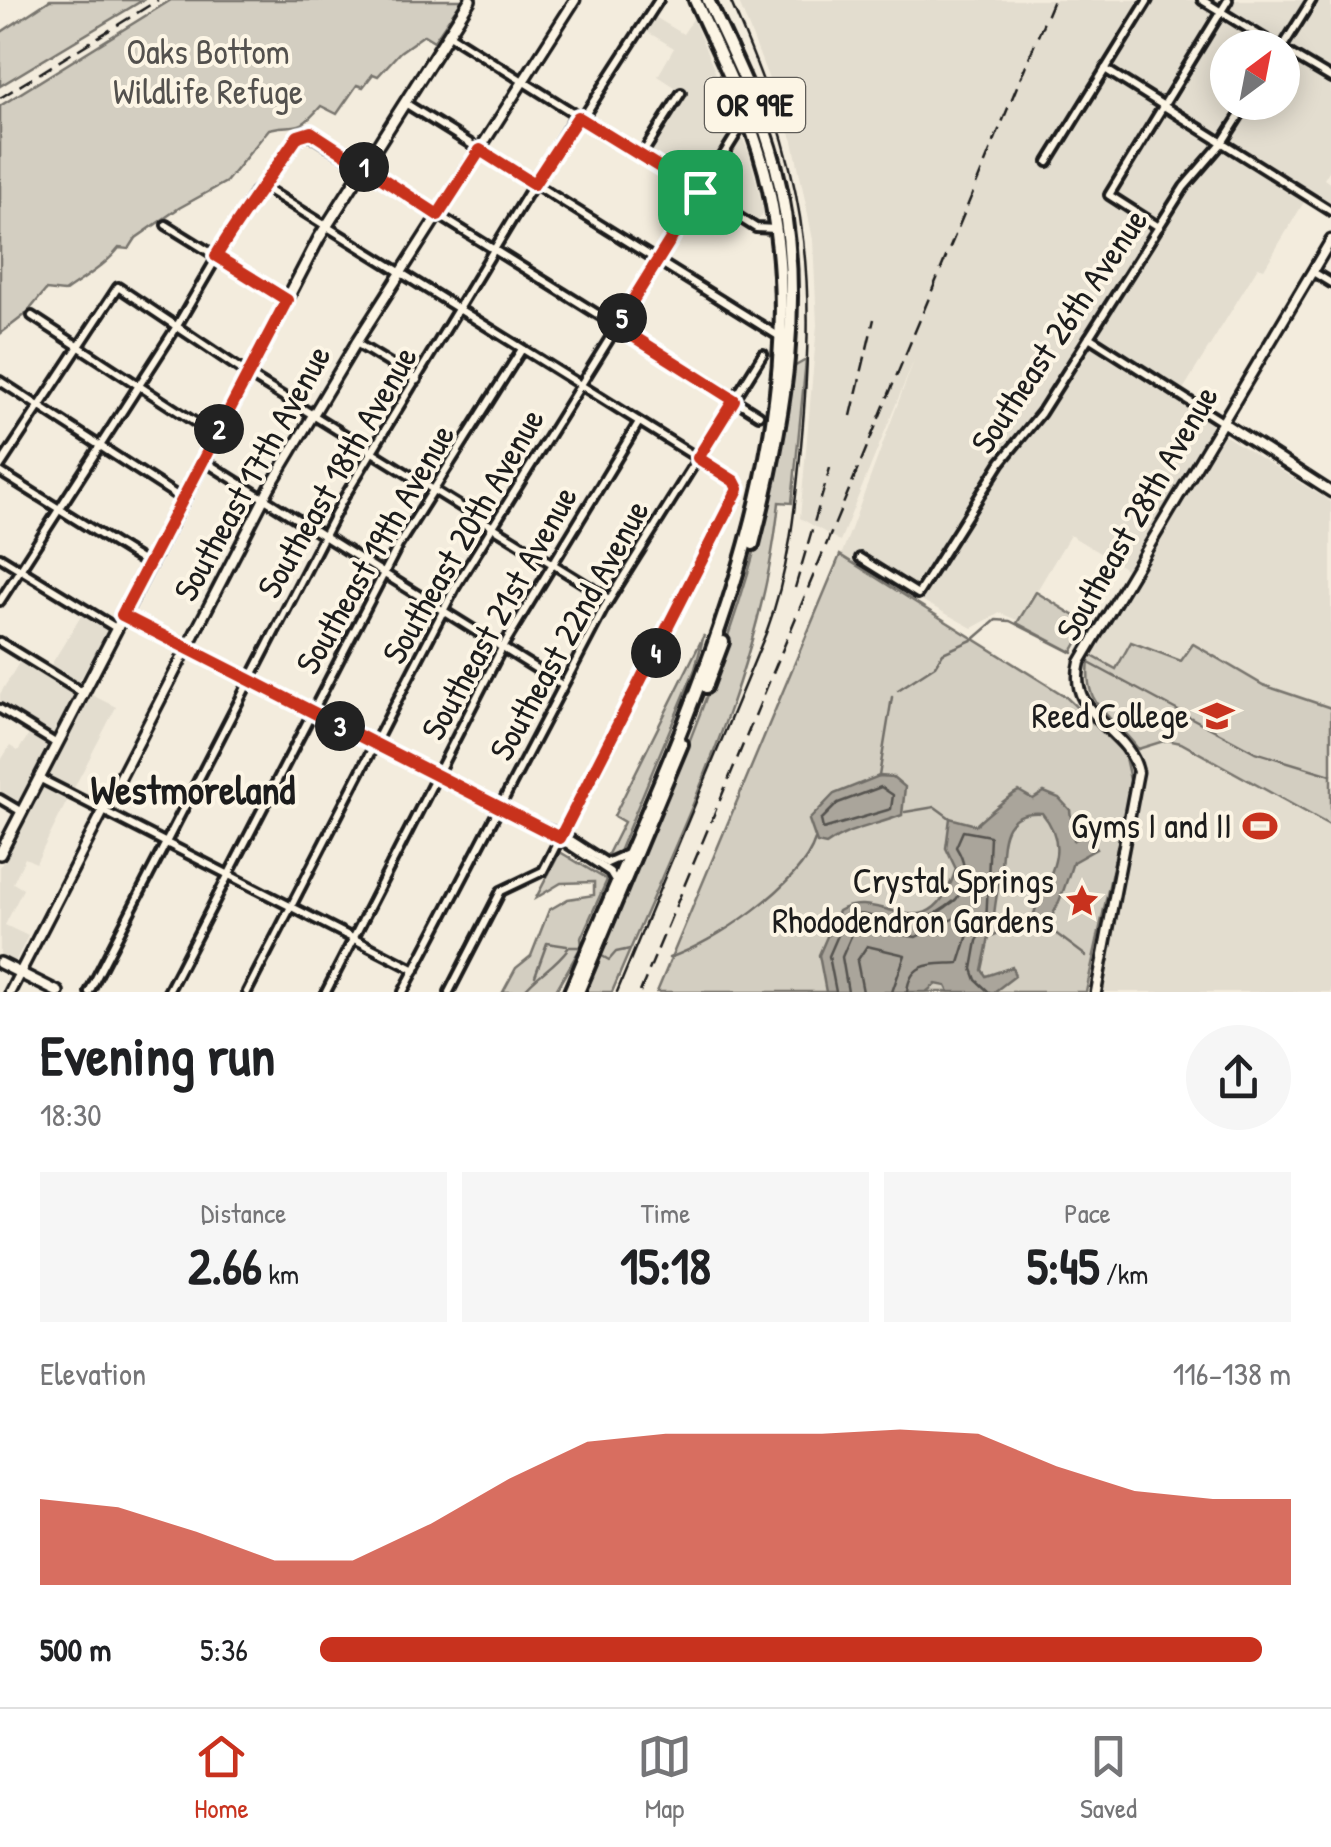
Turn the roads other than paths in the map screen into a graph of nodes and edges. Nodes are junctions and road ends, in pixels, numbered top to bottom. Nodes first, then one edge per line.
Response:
1 (470, 0) edge
2 (575, 0) edge
3 (659, 0) edge
4 (695, 0) edge
5 (708, 0) edge
6 (1148, 0) edge
7 (1202, 0) edge
8 (1228, 0) edge
9 (1312, 0) edge
10 (1221, 12) junction
11 (1252, 30) edge
12 (1293, 30) edge
13 (448, 34) junction
14 (1300, 59) edge
15 (1105, 69) junction
16 (1331, 78) edge
17 (524, 82) junction
18 (681, 93) dead end
19 (405, 103) junction
20 (1164, 106) junction
21 (578, 117) junction
22 (1237, 120) edge
23 (749, 122) junction
24 (1222, 143) junction
25 (480, 150) junction
26 (642, 156) junction
27 (1048, 162) dead end
28 (364, 167) junction
29 (534, 184) junction
30 (262, 186) junction
31 (700, 192) junction
32 (1331, 211) edge
33 (438, 215) junction
34 (166, 225) dead end
35 (326, 226) junction
36 (1158, 227) junction
37 (776, 229) junction
38 (1331, 240) edge
39 (494, 249) junction
40 (216, 256) junction
41 (658, 260) junction
42 (1313, 272) junction
43 (400, 273) junction
44 (1331, 283) edge
45 (287, 300) junction
46 (458, 309) junction
47 (32, 316) dead end
48 (175, 325) junction
49 (617, 326) junction
50 (778, 336) junction
51 (1089, 337) junction
52 (356, 342) junction
53 (789, 343) junction
54 (77, 346) junction
55 (522, 348) junction
56 (763, 354) dead end
57 (249, 373) junction
58 (0, 380) edge
59 (417, 380) junction
60 (137, 384) junction
61 (580, 385) junction
62 (734, 400) junction
63 (38, 406) junction
64 (312, 414) junction
65 (759, 415) dead end
66 (640, 422) junction
67 (1222, 422) junction
68 (216, 436) junction
69 (98, 445) junction
70 (372, 451) junction
71 (698, 458) junction
72 (203, 460) junction
73 (0, 469) edge
74 (434, 489) junction
75 (1331, 492) edge
76 (264, 498) junction
77 (182, 499) junction
78 (58, 508) junction
79 (494, 526) junction
80 (324, 536) junction
81 (0, 557) edge
82 (860, 558) dead end
83 (552, 562) junction
84 (148, 564) junction
85 (20, 569) junction
86 (384, 574) junction
87 (609, 599) junction
88 (0, 601) edge
89 (443, 611) junction
90 (122, 615) junction
91 (116, 628) junction
92 (0, 642) edge
93 (187, 648) junction
94 (502, 648) junction
95 (249, 680) junction
96 (562, 686) junction
97 (82, 693) junction
98 (0, 710) edge
99 (312, 712) junction
100 (56, 744) junction
101 (374, 744) junction
102 (436, 776) junction
103 (39, 778) junction
104 (0, 799) edge
105 (498, 808) junction
106 (103, 811) junction
107 (22, 812) junction
108 (560, 838) junction
109 (166, 843) junction
110 (628, 853) junction
111 (0, 854) edge
112 (229, 875) junction
113 (616, 882) junction
114 (291, 906) junction
115 (354, 938) junction
116 (591, 952) junction
117 (0, 963) edge
118 (415, 970) junction
119 (20, 973) junction
120 (571, 991) edge
121 (10, 992) edge
122 (58, 992) edge
123 (89, 992) edge
124 (168, 992) edge
125 (247, 992) edge
126 (326, 992) edge
127 (404, 992) edge
128 (450, 992) edge
129 (1096, 992) edge

1 - 13 main road
2 - 17 street, Southeast 17th Avenue
3 - 21 street, Southeast 18th Avenue
4 - 23 highway, OR 99E
5 - 53 highway, OR 99E
6 - 15 street
7 - 10 street
8 - 10 street
9 - 12 street
10 - 11 street
10 - 20 street
13 - 17 street
13 - 19 main road
14 - 16 street
15 - 20 street
15 - 27 street
17 - 21 street
17 - 25 street, Southeast 17th Avenue
18 - 26 street
19 - 25 street
19 - 28 main road
20 - 24 street
20 - 36 street
21 - 26 street
21 - 29 street, Southeast 18th Avenue
22 - 24 street, Southeast 26th Avenue
23 - 31 street, Southeast 20th Avenue
23 - 37 highway, OR 99E
24 - 32 street
24 - 36 street, Southeast 26th Avenue
25 - 29 street
25 - 33 street, Southeast 17th Avenue
26 - 31 street
28 - 30 street
28 - 33 street
28 - 35 main road
29 - 39 street, Southeast 18th Avenue
29 - 41 street
30 - 35 street
30 - 40 street
31 - 37 street
31 - 41 street, Southeast 20th Avenue
33 - 39 street
33 - 43 street, Southeast 17th Avenue
34 - 40 street
35 - 43 street
35 - 45 main road
36 - 51 street, Southeast 26th Avenue
37 - 50 highway, OR 99E
38 - 42 street, Southeast 28th Avenue
39 - 46 street, Southeast 18th Avenue
39 - 49 street
40 - 45 street
40 - 48 street
41 - 49 street, Southeast 20th Avenue
41 - 50 street
42 - 44 street
42 - 67 street, Southeast 28th Avenue
43 - 46 street
43 - 52 street, Southeast 17th Avenue
45 - 57 main road
46 - 55 street
46 - 59 street, Southeast 18th Avenue
47 - 54 street
48 - 54 street
48 - 57 street
48 - 60 street
49 - 61 street, Southeast 20th Avenue
49 - 62 street
50 - 53 street
50 - 110 highway, OR 99E
51 - 67 street
51 - 82 street, Southeast 26th Avenue
52 - 59 street
52 - 64 street, Southeast 17th Avenue
53 - 116 highway, OR 99E
54 - 60 street
54 - 63 street
55 - 61 street
55 - 74 street, Southeast 19th Avenue
56 - 62 street, Southeast 22nd Avenue
57 - 64 street
57 - 68 main road
58 - 63 street
59 - 70 street, Southeast 18th Avenue
60 - 68 street
60 - 69 street
61 - 66 street
61 - 79 street, Southeast 20th Avenue
62 - 65 street
62 - 71 street, Southeast 22nd Avenue
63 - 69 street
63 - 73 street
64 - 70 street
64 - 76 street, Southeast 17th Avenue
66 - 71 street
66 - 83 street, Southeast 21st Avenue
67 - 75 street
67 - 129 street, Southeast 28th Avenue
68 - 72 main road
69 - 77 street
69 - 78 street
70 - 74 street
70 - 80 street, Southeast 18th Avenue
71 - 87 street, Southeast 22nd Avenue
71 - 108 street
72 - 76 street
72 - 77 main road
73 - 78 street
74 - 79 street
74 - 86 street, Southeast 19th Avenue
76 - 80 street
76 - 93 street, Southeast 17th Avenue
77 - 84 main road
78 - 84 street
78 - 85 street
79 - 83 street
79 - 89 street, Southeast 20th Avenue
80 - 86 street
80 - 95 street, Southeast 18th Avenue
81 - 85 street
83 - 87 street
83 - 94 street, Southeast 21st Avenue
84 - 90 main road
85 - 88 street
85 - 91 street
86 - 89 street
86 - 99 street, Southeast 19th Avenue
87 - 96 street, Southeast 22nd Avenue
89 - 94 street
89 - 101 street, Southeast 20th Avenue
90 - 91 main road
90 - 93 street
91 - 97 main road
92 - 97 street
93 - 95 street
93 - 106 street, Southeast 17th Avenue
94 - 96 street
94 - 102 street, Southeast 21st Avenue
95 - 99 street
95 - 109 street, Southeast 18th Avenue
96 - 105 street, Southeast 22nd Avenue
97 - 100 main road
98 - 100 street
99 - 101 street
99 - 112 street, Southeast 19th Avenue
100 - 103 main road
101 - 102 street
101 - 114 street, Southeast 20th Avenue
102 - 105 street
102 - 115 street, Southeast 21st Avenue
103 - 106 street
103 - 107 main road
104 - 107 street
105 - 108 street
105 - 118 street, Southeast 22nd Avenue
106 - 109 street
106 - 119 street, Southeast 17th Avenue
107 - 111 main road
108 - 110 street
108 - 113 street
108 - 128 street
109 - 112 street
109 - 123 street, Southeast 18th Avenue
110 - 113 highway, OR 99E
112 - 114 street
112 - 124 street, Southeast 19th Avenue
113 - 116 highway, OR 99E
114 - 115 street
114 - 125 street, Southeast 20th Avenue
115 - 118 street
115 - 126 street, Southeast 21st Avenue
116 - 120 highway, OR 99E
117 - 119 main road
118 - 127 street, Southeast 22nd Avenue
119 - 121 street, Southeast 17th Avenue
119 - 122 main road

